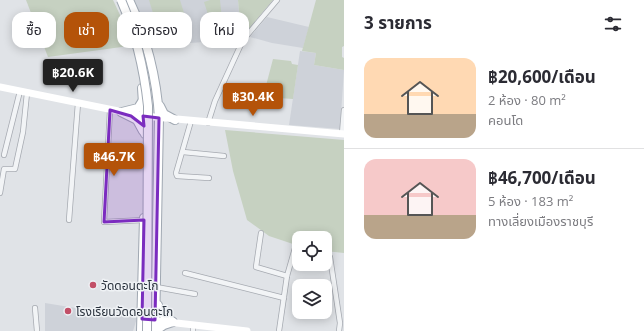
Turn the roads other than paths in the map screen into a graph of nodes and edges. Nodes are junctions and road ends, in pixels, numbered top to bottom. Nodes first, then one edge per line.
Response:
1 (117, 0) edge
2 (120, 0) edge
3 (126, 0) edge
4 (129, 0) edge
5 (276, 0) edge
6 (0, 87) edge
7 (20, 91) junction
8 (27, 93) junction
9 (143, 99) junction
10 (78, 103) junction
11 (158, 103) junction
12 (110, 110) junction
13 (344, 110) edge
14 (121, 112) junction
15 (143, 116) junction
16 (159, 118) junction
17 (175, 120) junction
18 (191, 121) junction
19 (208, 122) junction
20 (159, 133) junction
21 (343, 134) edge
22 (145, 136) junction
23 (183, 152) junction
24 (4, 155) dead end
25 (224, 156) dead end
26 (209, 178) dead end
27 (0, 193) edge
28 (69, 220) dead end
29 (144, 220) junction
30 (261, 233) dead end
31 (292, 258) edge
32 (332, 270) edge
33 (185, 273) dead end
34 (287, 276) junction
35 (156, 287) junction
36 (194, 294) dead end
37 (156, 298) junction
38 (284, 298) junction
39 (35, 308) dead end
40 (142, 319) junction
41 (156, 320) junction
42 (173, 322) junction
43 (193, 328) edge
44 (37, 331) edge
45 (141, 331) edge
46 (147, 331) edge
47 (152, 331) edge
48 (156, 331) edge
49 (248, 331) edge
50 (279, 331) edge
51 (339, 331) edge

1 - 9 main road
2 - 46 main road, bridge
3 - 47 main road
4 - 11 main road
5 - 19 street
6 - 7 street
7 - 8 street
7 - 24 street
8 - 10 street
8 - 27 street
9 - 14 main road
9 - 15 main road
10 - 12 street
10 - 28 street
11 - 16 main road
11 - 17 main road
12 - 14 street
12 - 29 street
13 - 21 street
14 - 15 street
14 - 22 main road
15 - 16 street
15 - 22 main road
16 - 17 street
16 - 20 main road
17 - 18 street
17 - 20 main road
18 - 19 street
18 - 23 street
19 - 21 street
20 - 35 main road
22 - 29 main road
23 - 25 street
23 - 26 street
29 - 40 main road
30 - 34 street
31 - 34 street
32 - 51 street
33 - 38 street
34 - 38 street
35 - 36 street
35 - 37 main road
37 - 41 main road
37 - 42 main road
38 - 50 street
39 - 44 street
40 - 41 street
40 - 45 main road
41 - 42 street
41 - 48 main road
42 - 43 street
42 - 48 main road
43 - 49 street

